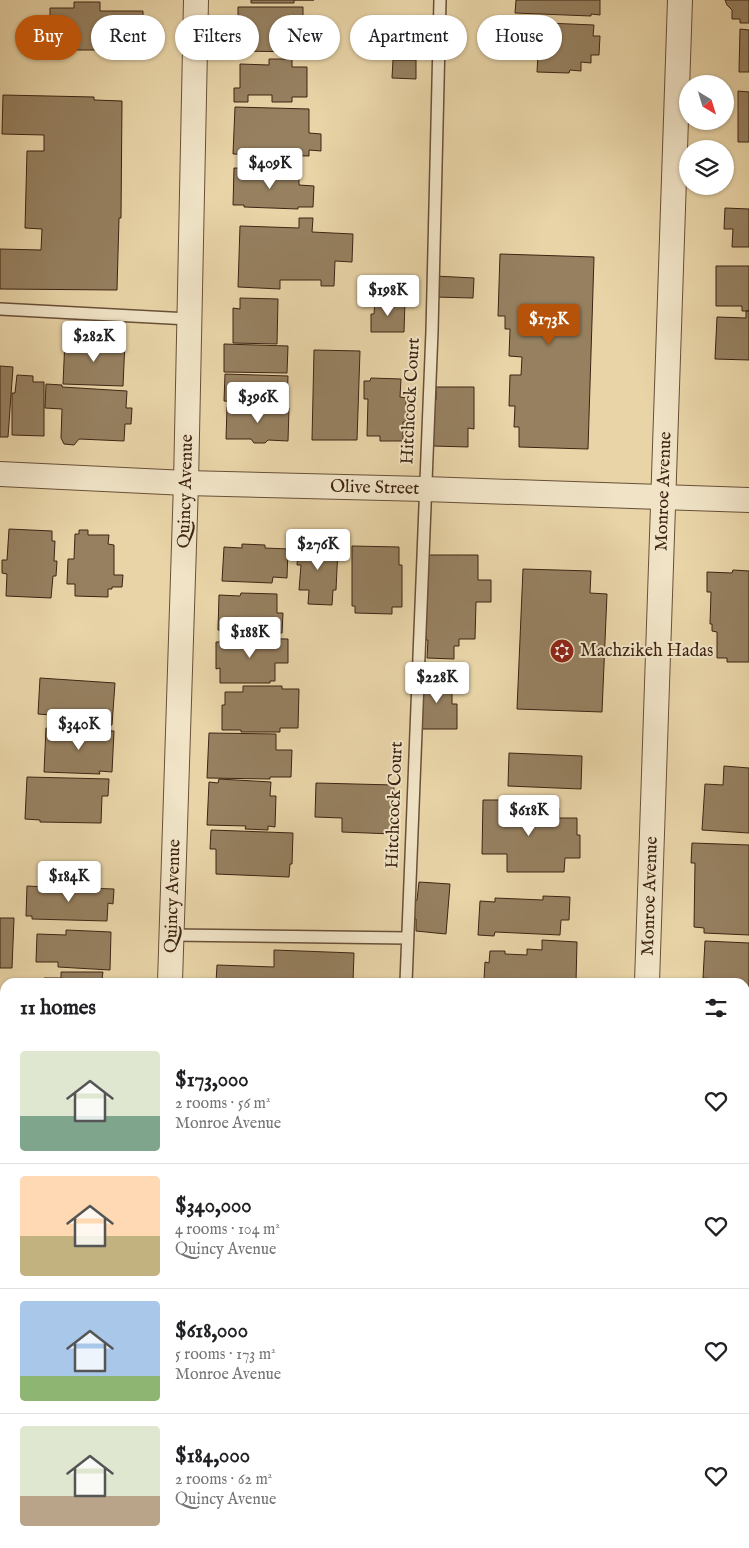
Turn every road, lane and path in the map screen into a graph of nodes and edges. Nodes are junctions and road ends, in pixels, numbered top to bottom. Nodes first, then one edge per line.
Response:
1 (196, 0) edge
2 (440, 0) edge
3 (680, 0) edge
4 (0, 310) edge
5 (189, 319) junction
6 (0, 474) edge
7 (186, 483) junction
8 (425, 489) junction
9 (664, 496) junction
10 (749, 500) edge
11 (171, 935) junction
12 (408, 938) junction
13 (170, 978) edge
14 (406, 978) edge
15 (647, 978) edge

1 - 5 street, Quincy Avenue
2 - 8 lane, Hitchcock Court
3 - 9 street, Monroe Avenue
4 - 5 lane
5 - 7 street, Quincy Avenue
6 - 7 street, Olive Street
7 - 8 street, Olive Street
7 - 11 street, Quincy Avenue
8 - 9 street, Olive Street
8 - 12 lane, Hitchcock Court
9 - 10 street, Olive Street
9 - 15 street, Monroe Avenue
11 - 12 lane
11 - 13 street, Quincy Avenue
12 - 14 lane, Hitchcock Court

